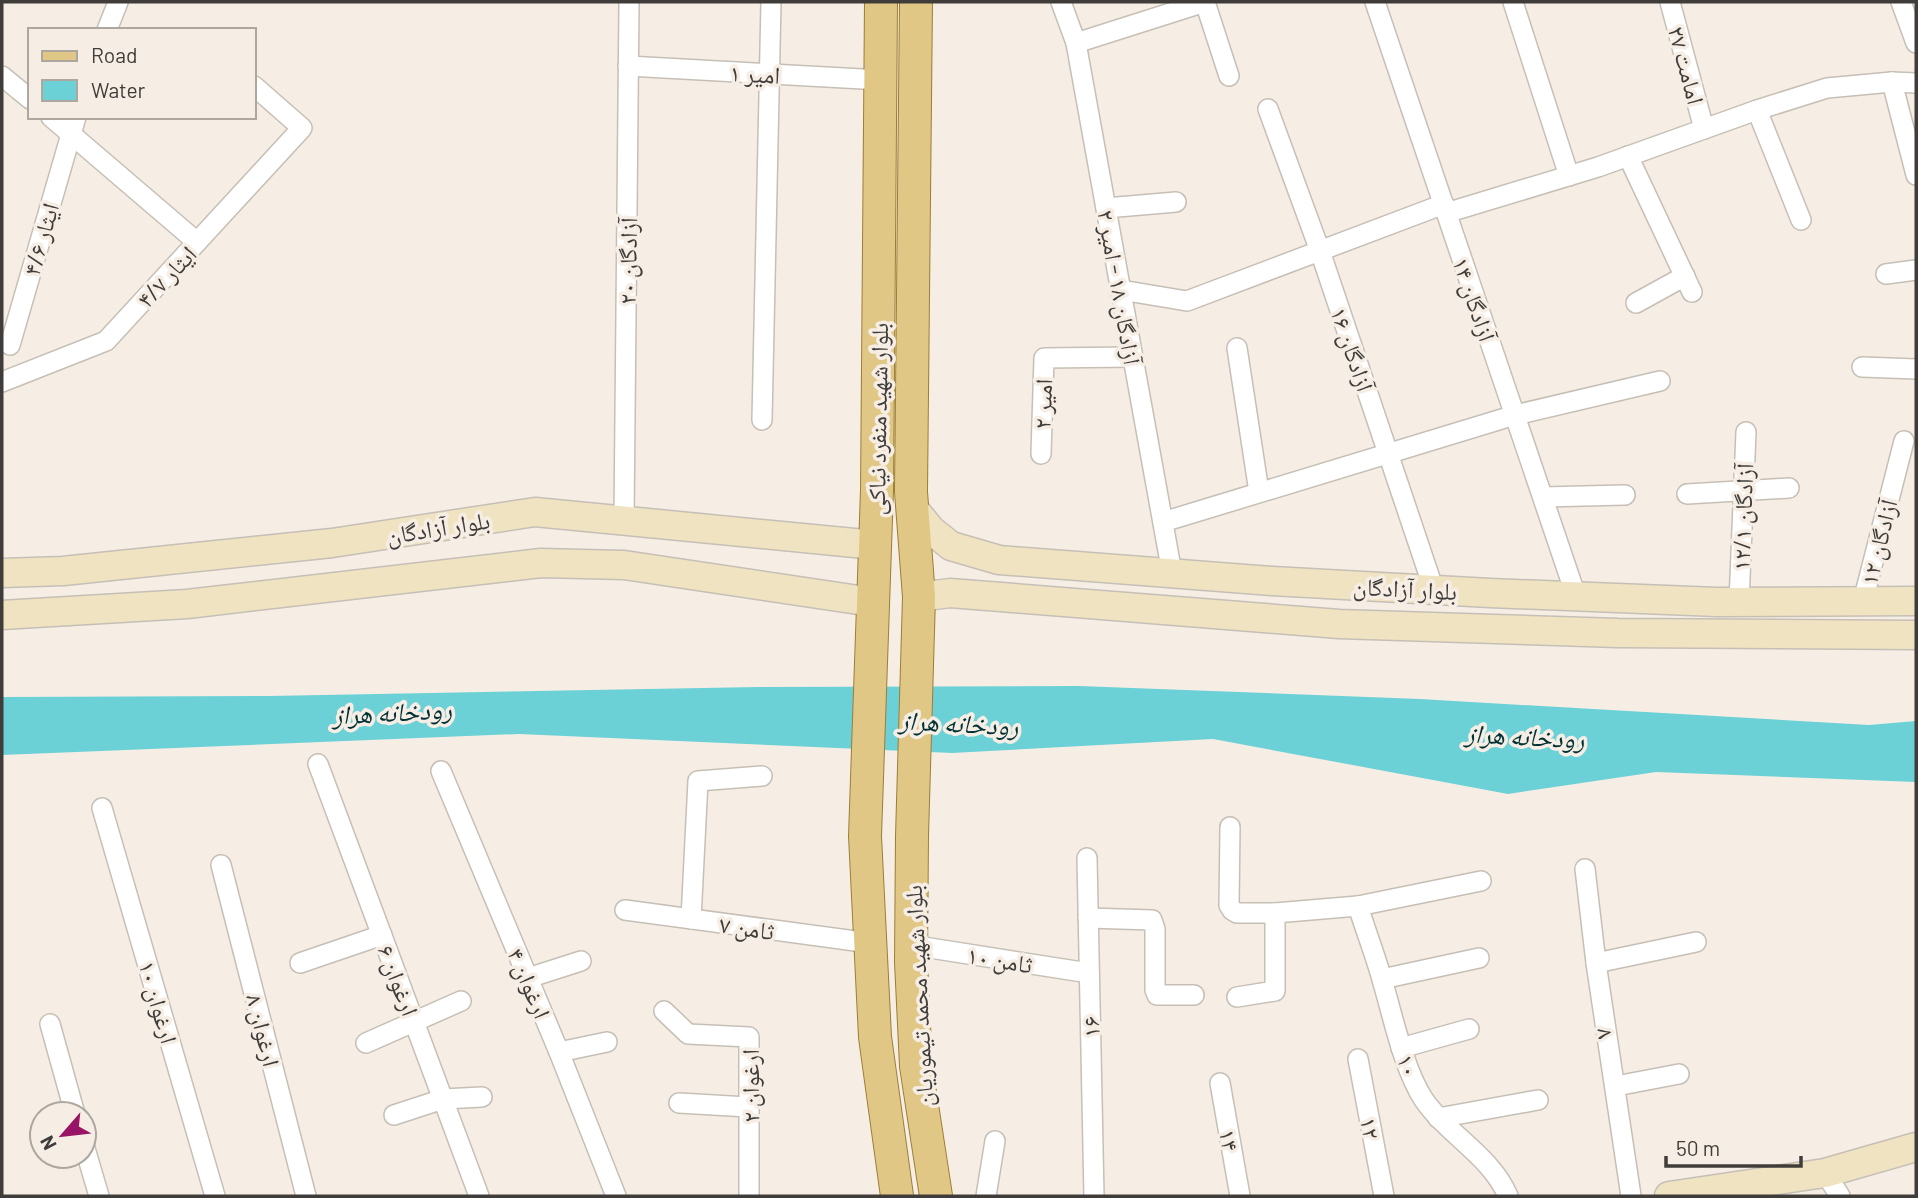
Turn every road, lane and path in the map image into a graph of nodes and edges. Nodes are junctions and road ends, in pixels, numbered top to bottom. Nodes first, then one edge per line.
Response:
1 (118, 2) edge
2 (629, 2) edge
3 (771, 2) edge
4 (881, 2) edge
5 (916, 2) edge
6 (1060, 2) edge
7 (1205, 2) edge
8 (1374, 2) edge
9 (1513, 2) edge
10 (1670, 2) edge
11 (1901, 2) edge
12 (108, 28) edge
13 (1076, 43) junction
14 (1916, 43) edge
15 (628, 66) junction
16 (770, 74) junction
17 (2, 76) edge
18 (1228, 76) dead end
19 (881, 80) junction
20 (1892, 82) junction
21 (1916, 83) edge
22 (256, 88) edge
23 (28, 97) edge
24 (1268, 109) dead end
25 (1757, 110) junction
26 (56, 119) edge
27 (73, 125) edge
28 (1704, 129) junction
29 (1628, 156) junction
30 (1916, 175) edge
31 (1569, 176) junction
32 (1176, 202) dead end
33 (1106, 208) junction
34 (1445, 209) junction
35 (880, 219) junction
36 (914, 219) junction
37 (1801, 220) dead end
38 (197, 242) junction
39 (1320, 251) junction
40 (1916, 270) edge
41 (1886, 274) dead end
42 (879, 279) junction
43 (913, 283) junction
44 (1121, 290) junction
45 (1636, 303) dead end
46 (10, 345) dead end
47 (1237, 348) dead end
48 (1133, 357) junction
49 (1862, 367) dead end
50 (1916, 369) edge
51 (1660, 381) dead end
52 (2, 382) edge
53 (1515, 415) junction
54 (762, 420) dead end
55 (1746, 432) dead end
56 (1904, 442) dead end
57 (1388, 453) junction
58 (1041, 454) dead end
59 (1789, 488) dead end
60 (1743, 491) junction
61 (1259, 492) junction
62 (1687, 494) dead end
63 (1625, 495) dead end
64 (1543, 497) junction
65 (912, 507) junction
66 (624, 520) junction
67 (1163, 522) junction
68 (875, 545) junction
69 (624, 565) junction
70 (2, 573) edge
71 (1172, 573) junction
72 (1287, 582) junction
73 (1434, 590) junction
74 (1576, 596) junction
75 (919, 597) junction
76 (1863, 601) junction
77 (1916, 601) edge
78 (872, 602) junction
79 (1740, 602) junction
80 (2, 615) edge
81 (1289, 620) junction
82 (1916, 635) edge
83 (318, 764) dead end
84 (441, 771) dead end
85 (762, 776) dead end
86 (102, 808) dead end
87 (1230, 827) dead end
88 (865, 836) joint
89 (912, 836) joint
90 (1087, 858) dead end
91 (221, 865) dead end
92 (1584, 869) dead end
93 (1481, 881) dead end
94 (1358, 906) junction
95 (625, 910) dead end
96 (1275, 913) junction
97 (1088, 918) junction
98 (691, 919) junction
99 (382, 935) junction
100 (1696, 942) dead end
101 (870, 943) junction
102 (911, 945) junction
103 (1479, 958) dead end
104 (581, 961) dead end
105 (300, 963) dead end
106 (1595, 963) junction
107 (1089, 974) junction
108 (872, 976) junction
109 (528, 978) junction
110 (1382, 979) junction
111 (912, 981) junction
112 (1194, 995) dead end
113 (1237, 997) dead end
114 (461, 1001) dead end
115 (664, 1010) dead end
116 (414, 1022) junction
117 (50, 1024) dead end
118 (1469, 1029) dead end
119 (607, 1042) dead end
120 (366, 1043) dead end
121 (1401, 1048) junction
122 (559, 1052) junction
123 (1357, 1059) dead end
124 (1679, 1074) dead end
125 (1220, 1083) dead end
126 (1616, 1086) junction
127 (482, 1097) dead end
128 (443, 1099) junction
129 (71, 1100) edge
130 (1538, 1101) dead end
131 (679, 1103) dead end
132 (748, 1107) junction
133 (394, 1115) dead end
134 (1438, 1118) junction
135 (995, 1141) dead end
136 (1916, 1147) edge
137 (92, 1170) edge
138 (1825, 1173) junction
139 (1680, 1195) edge
140 (99, 1196) edge
141 (215, 1196) edge
142 (306, 1196) edge
143 (479, 1196) edge
144 (617, 1196) edge
145 (749, 1196) edge
146 (897, 1196) edge
147 (936, 1196) edge
148 (986, 1196) edge
149 (1094, 1196) edge
150 (1240, 1196) edge
151 (1384, 1196) edge
152 (1508, 1196) edge
153 (1631, 1196) edge
154 (1840, 1196) edge

1 - 12 street
2 - 15 street, آزادگان ۲۰
3 - 16 street
4 - 19 main road, بلوار شهید منفرد نیاکی
5 - 36 main road, بلوار شهید منفرد نیاکی
6 - 13 street, آزادگان ۱۸ - امیر ۲
7 - 13 street
7 - 18 street
8 - 34 street, آزادگان ۱۴
9 - 31 street
10 - 28 street, امامت ۲۷
11 - 14 street
13 - 33 street, آزادگان ۱۸ - امیر ۲
15 - 16 street, امیر ۱
15 - 66 street, آزادگان ۲۰
16 - 19 street, امیر ۱
16 - 54 street
17 - 23 street
19 - 35 main road, بلوار شهید منفرد نیاکی
20 - 21 street
20 - 25 street
20 - 30 street
22 - 38 street, ایثار ۴/۷
24 - 39 street, آزادگان ۱۶
25 - 28 street
25 - 37 street
26 - 27 street
27 - 38 street
27 - 46 street, ایثار ۴/۶
28 - 29 street
29 - 31 street
29 - 45 street
31 - 34 street
32 - 33 street
33 - 44 street, آزادگان ۱۸ - امیر ۲
34 - 39 street
34 - 53 street, آزادگان ۱۴
35 - 36 main road
35 - 42 main road, بلوار شهید منفرد نیاکی
36 - 43 main road, بلوار شهید منفرد نیاکی
38 - 52 street, ایثار ۴/۷
39 - 44 street
39 - 57 street, آزادگان ۱۶
40 - 41 street
42 - 43 main road
42 - 68 main road, بلوار شهید منفرد نیاکی
43 - 65 main road, بلوار شهید منفرد نیاکی
44 - 48 street, آزادگان ۱۸ - امیر ۲
47 - 61 street
48 - 58 street, امیر ۲
48 - 67 street, آزادگان ۱۸ - امیر ۲
49 - 50 street
51 - 53 street
53 - 57 street
53 - 64 street, آزادگان ۱۴
55 - 60 street, آزادگان ۱۲/۱
56 - 76 street, آزادگان ۱۲
57 - 61 street
57 - 73 street, آزادگان ۱۶
59 - 60 street
60 - 62 street
60 - 79 street, آزادگان ۱۲/۱
61 - 67 street
63 - 64 street
64 - 74 street, آزادگان ۱۴
65 - 71 main road, بلوار آزادگان
65 - 75 main road, بلوار شهید منفرد نیاکی
66 - 68 main road, بلوار آزادگان
66 - 69 main road
66 - 70 main road, بلوار آزادگان
67 - 71 street, آزادگان ۱۸ - امیر ۲
68 - 78 main road, بلوار شهید منفرد نیاکی
69 - 78 main road, بلوار آزادگان
69 - 80 main road, بلوار آزادگان
71 - 72 main road, بلوار آزادگان
72 - 73 main road, بلوار آزادگان
72 - 81 main road
73 - 74 main road, بلوار آزادگان
74 - 79 main road, بلوار آزادگان
75 - 81 main road, بلوار آزادگان
75 - 89 main road, بلوار شهید منفرد نیاکی
76 - 77 main road, بلوار آزادگان
76 - 79 main road, بلوار آزادگان
78 - 88 main road, بلوار شهید منفرد نیاکی
81 - 82 main road, بلوار آزادگان
83 - 99 street, ارغوان ۶
84 - 109 street, ارغوان ۴
85 - 98 street
86 - 141 street, ارغوان ۱۰
87 - 96 street
88 - 101 main road, بلوار شهید محمد تیموریان
89 - 102 main road, بلوار شهید محمد تیموریان
90 - 97 street, ۱۶
91 - 142 street, ارغوان ۸
92 - 106 street, ۸
93 - 94 street
94 - 96 street
94 - 110 street, ۱۰
95 - 98 street, ثامن ۷
96 - 113 street
97 - 107 street, ۱۶
97 - 112 street
98 - 101 street, ثامن ۷
99 - 105 street
99 - 116 street, ارغوان ۶
100 - 106 street
101 - 102 main road
101 - 108 main road, بلوار شهید محمد تیموریان
102 - 107 street, ثامن ۱۰
102 - 111 main road, بلوار شهید محمد تیموریان
103 - 110 street
104 - 109 street
106 - 126 street, ۸
107 - 149 street, ۱۶
108 - 111 main road
108 - 146 main road, بلوار شهید محمد تیموریان
109 - 122 street, ارغوان ۴
110 - 121 street, ۱۰
111 - 147 main road, بلوار شهید محمد تیموریان
114 - 116 street
115 - 132 street, ارغوان ۲
116 - 120 street
116 - 128 street, ارغوان ۶
117 - 129 street
118 - 121 street
119 - 122 street
121 - 134 street, ۱۰
122 - 144 street, ارغوان ۴
123 - 151 street, ۱۲
124 - 126 street
125 - 150 street, ۱۴
126 - 153 street, ۸
127 - 128 street
128 - 133 street
128 - 143 street, ارغوان ۶
130 - 134 street
131 - 132 street
132 - 145 street, ارغوان ۲
134 - 152 street, ۱۰
135 - 148 street
136 - 138 main road
137 - 140 street
138 - 139 main road
138 - 154 street

